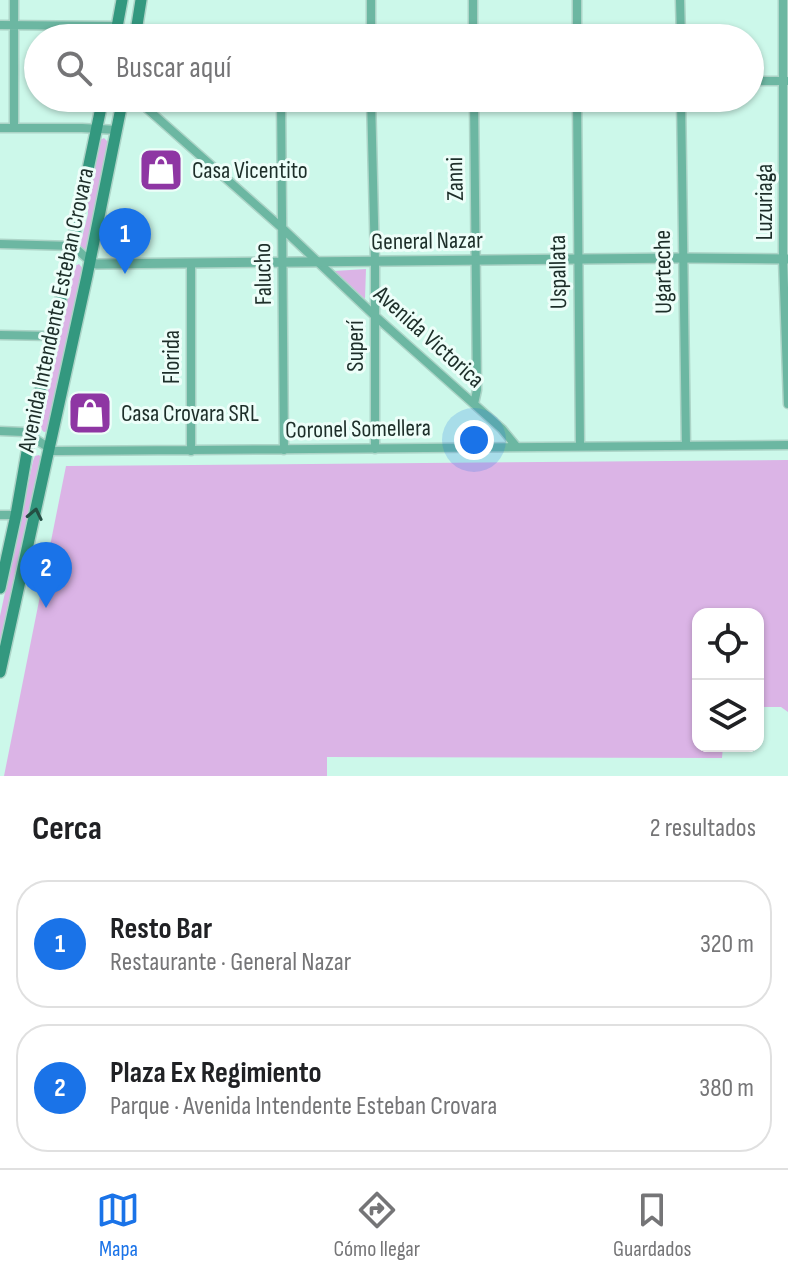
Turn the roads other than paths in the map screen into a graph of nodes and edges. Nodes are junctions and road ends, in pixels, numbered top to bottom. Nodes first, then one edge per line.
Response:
1 (14, 0) edge
2 (122, 0) edge
3 (141, 0) edge
4 (371, 0) edge
5 (473, 0) edge
6 (577, 0) edge
7 (680, 0) edge
8 (783, 0) edge
9 (118, 24) edge
10 (137, 24) edge
11 (371, 24) edge
12 (473, 24) edge
13 (577, 24) edge
14 (681, 24) edge
15 (0, 25) edge
16 (14, 25) junction
17 (24, 26) edge
18 (764, 81) edge
19 (786, 81) edge
20 (100, 112) edge
21 (120, 112) edge
22 (151, 112) edge
23 (281, 112) edge
24 (371, 112) edge
25 (474, 112) edge
26 (577, 112) edge
27 (681, 112) edge
28 (0, 128) edge
29 (14, 128) junction
30 (97, 129) junction
31 (117, 130) junction
32 (282, 228) junction
33 (0, 244) edge
34 (73, 246) junction
35 (682, 258) junction
36 (578, 259) junction
37 (786, 259) edge
38 (477, 260) junction
39 (90, 261) junction
40 (283, 262) junction
41 (375, 262) junction
42 (191, 263) junction
43 (319, 263) junction
44 (375, 316) junction
45 (0, 335) edge
46 (53, 336) junction
47 (474, 404) junction
48 (788, 404) edge
49 (0, 431) edge
50 (30, 435) junction
51 (788, 445) edge
52 (516, 446) junction
53 (580, 446) junction
54 (686, 446) junction
55 (48, 447) junction
56 (375, 449) junction
57 (284, 450) junction
58 (191, 451) junction
59 (0, 515) edge
60 (16, 515) junction
61 (0, 588) edge
62 (0, 672) edge

1 - 16 street
2 - 9 main road
3 - 10 main road
4 - 11 street
5 - 12 street
6 - 13 street
7 - 14 street
8 - 19 street, Luzuriaga
15 - 16 street
16 - 17 street
16 - 29 street
18 - 19 street
19 - 37 street, Luzuriaga
20 - 30 main road, Avenida Intendente Esteban Crovara
21 - 31 main road, Avenida Intendente Esteban Crovara
22 - 32 street, Avenida Victorica
23 - 32 street, Falucho
24 - 41 street, Superí
25 - 38 street, Zanni
26 - 36 street, Uspallata
27 - 35 street, Ugarteche
28 - 29 street
29 - 30 street
30 - 31 street
30 - 34 main road, Avenida Intendente Esteban Crovara
31 - 39 main road, Avenida Intendente Esteban Crovara
32 - 40 street, Falucho
32 - 43 street, Avenida Victorica
33 - 34 street
34 - 39 street
34 - 46 main road, Avenida Intendente Esteban Crovara
35 - 36 street, General Nazar
35 - 37 street, General Nazar
35 - 54 street, Ugarteche
36 - 38 street, General Nazar
36 - 53 street, Uspallata
37 - 48 street, Luzuriaga
38 - 41 street, General Nazar
38 - 47 street, Zanni
39 - 42 street, General Nazar
39 - 55 main road, Avenida Intendente Esteban Crovara
40 - 42 street, General Nazar
40 - 43 street, General Nazar
40 - 57 street, Falucho
41 - 43 street, General Nazar
41 - 44 street, Superí
42 - 58 street, Florida
43 - 44 street, Avenida Victorica
44 - 47 street, Avenida Victorica
44 - 56 street, Superí
45 - 46 street
46 - 50 main road, Avenida Intendente Esteban Crovara
47 - 52 street, Avenida Victorica
49 - 50 street
50 - 55 street, Coronel Somellera
50 - 60 main road, Avenida Intendente Esteban Crovara
51 - 54 street, Coronel Somellera
52 - 53 street, Coronel Somellera
52 - 56 street, Coronel Somellera
53 - 54 street, Coronel Somellera
55 - 58 street, Coronel Somellera
62 -> 55 main road, Avenida Intendente Esteban Crovara
56 - 57 street, Coronel Somellera
57 - 58 street, Coronel Somellera
59 - 60 street
60 - 61 main road, Avenida Intendente Esteban Crovara

